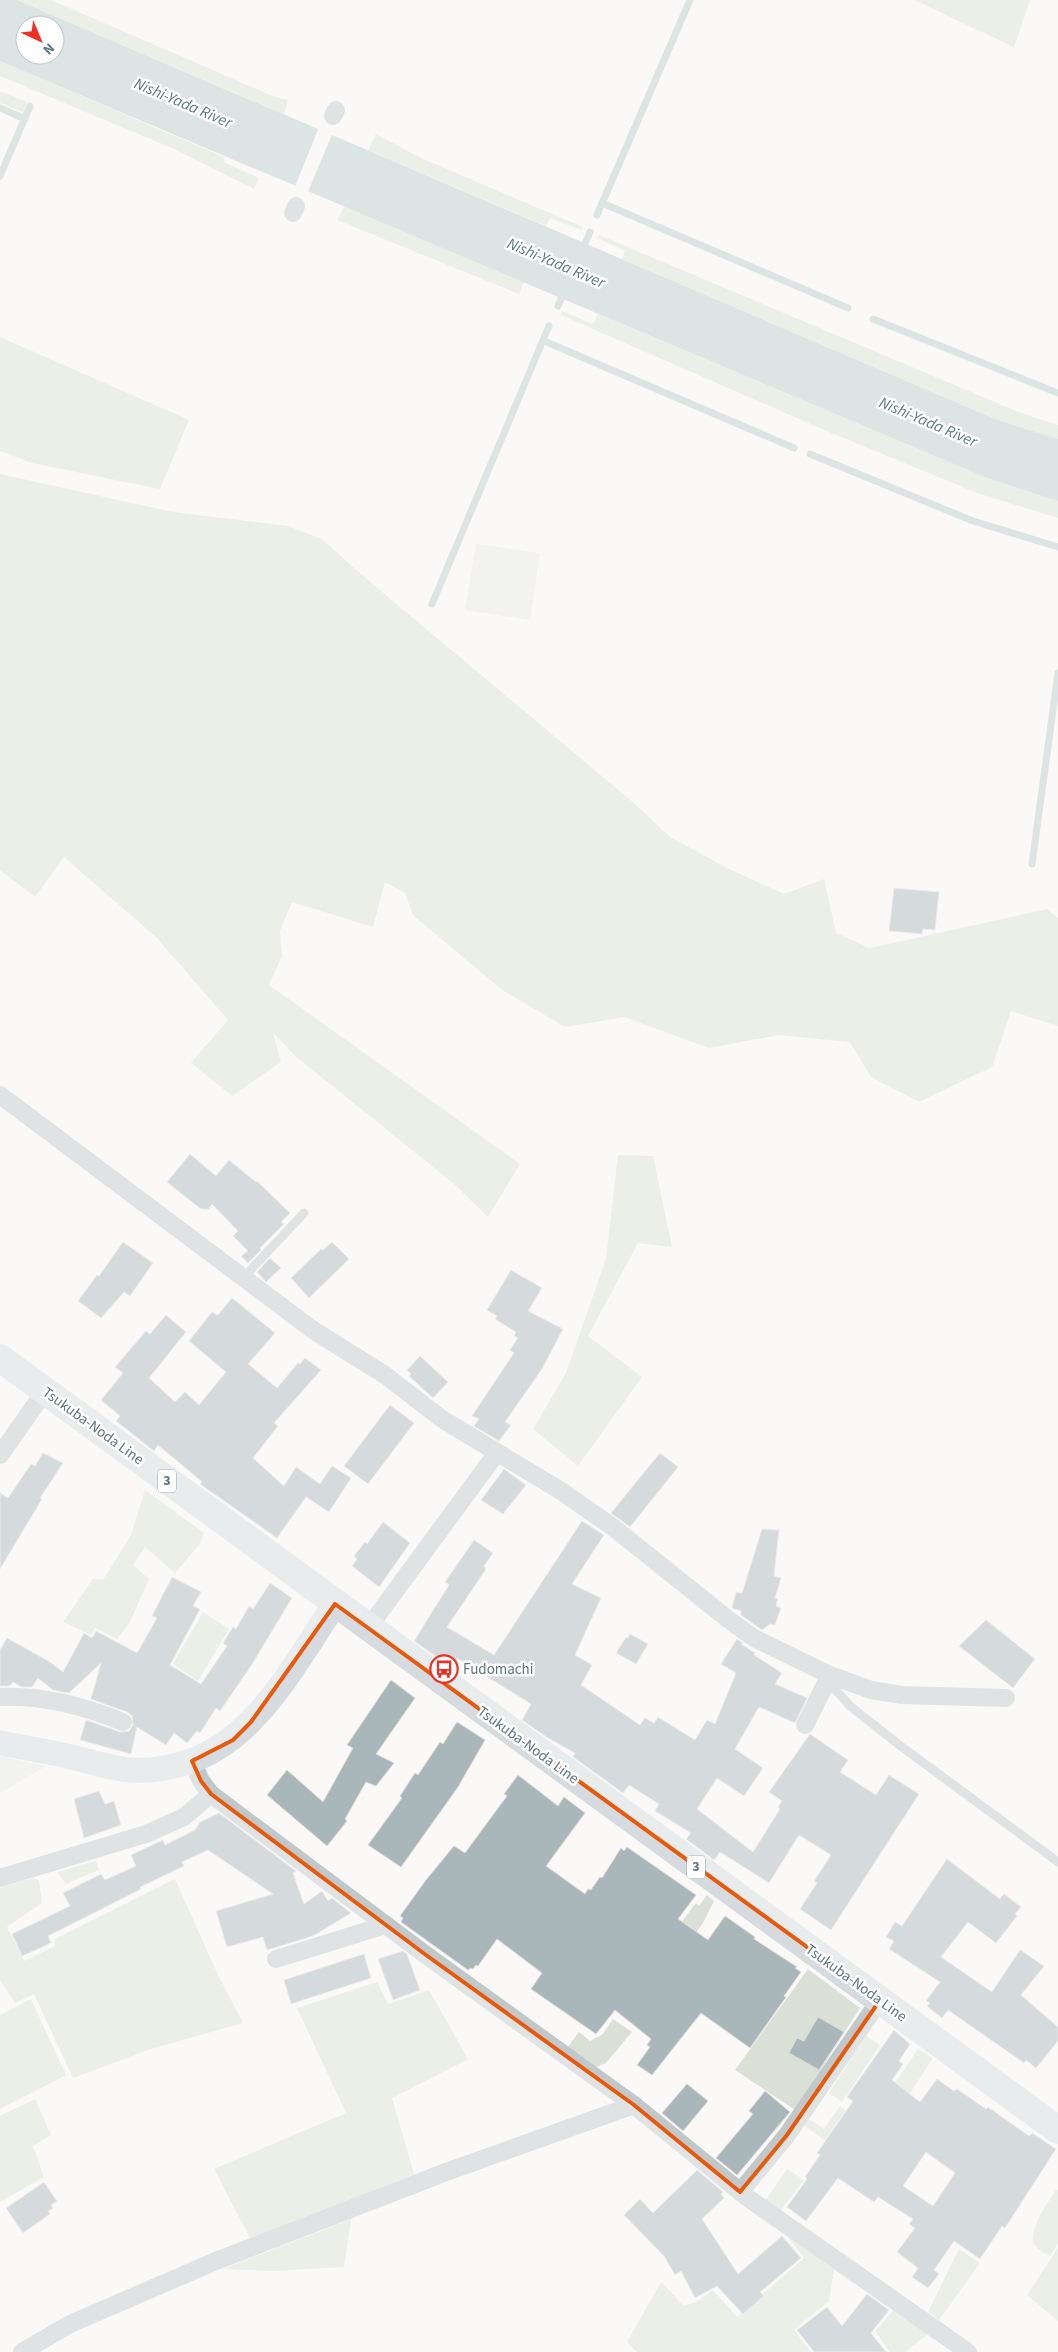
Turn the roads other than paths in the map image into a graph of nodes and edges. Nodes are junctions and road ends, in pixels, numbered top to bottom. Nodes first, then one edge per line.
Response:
1 (0, 1095) edge
2 (304, 1213) dead end
3 (243, 1278) junction
4 (0, 1358) edge
5 (45, 1391) junction
6 (496, 1454) junction
7 (0, 1455) edge
8 (335, 1604) junction
9 (368, 1628) junction
10 (829, 1677) junction
11 (0, 1697) edge
12 (1006, 1698) dead end
13 (123, 1722) dead end
14 (805, 1725) dead end
15 (0, 1744) edge
16 (192, 1761) junction
17 (211, 1794) junction
18 (1058, 1862) edge
19 (0, 1878) edge
20 (386, 1925) junction
21 (276, 1959) dead end
22 (880, 2000) junction
23 (634, 2105) junction
24 (1058, 2130) edge
25 (740, 2192) junction
26 (22, 2352) edge
27 (968, 2352) edge

1 - 3 street
2 - 3 lane
3 - 6 street
4 - 5 main road, Tsukuba-Noda Line / 3
5 - 7 street
5 - 8 main road, Tsukuba-Noda Line / 3
6 - 9 street
6 - 10 street
8 - 9 main road, Tsukuba-Noda Line / 3
8 - 16 main road
9 - 22 main road, Tsukuba-Noda Line / 3
10 - 12 street
10 - 14 street
10 - 18 lane
11 - 13 street
15 - 16 main road
16 - 17 street
17 - 19 street
17 - 20 street
20 - 21 street
20 - 23 street
22 - 24 main road, Tsukuba-Noda Line / 3
22 - 25 street
23 - 25 street
23 - 26 street
25 - 27 street

